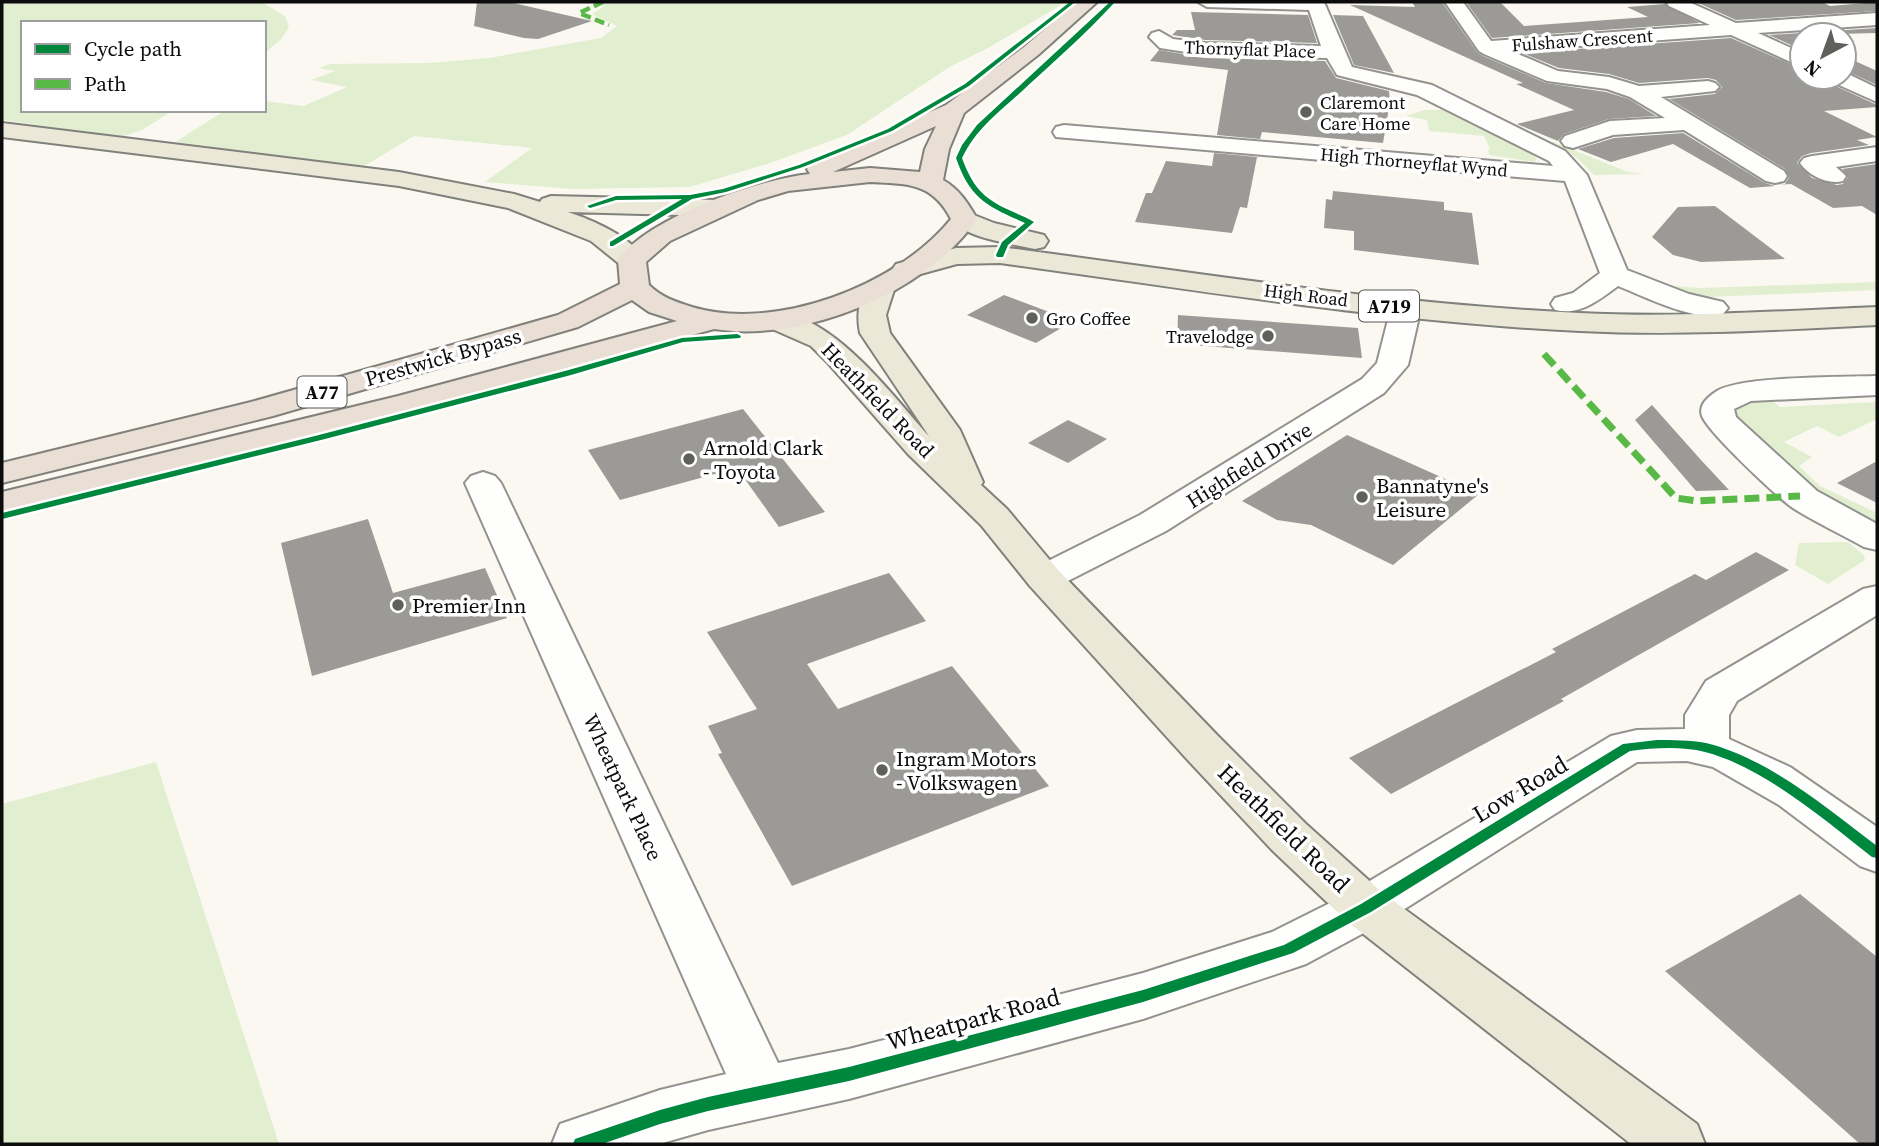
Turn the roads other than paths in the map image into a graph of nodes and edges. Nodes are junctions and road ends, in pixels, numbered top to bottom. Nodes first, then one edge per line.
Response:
1 (1088, 2) edge
2 (1207, 2) edge
3 (1454, 2) edge
4 (1675, 2) edge
5 (1315, 3) edge
6 (1877, 19) edge
7 (1733, 29) junction
8 (1158, 44) dead end
9 (1486, 47) junction
10 (1333, 52) junction
11 (1788, 55) edge
12 (1351, 75) joint
13 (1708, 87) dead end
14 (1858, 87) edge
15 (1638, 92) junction
16 (1877, 96) edge
17 (954, 110) junction
18 (1689, 123) junction
19 (2, 130) edge
20 (1064, 132) dead end
21 (1573, 141) dead end
22 (1877, 154) edge
23 (1575, 175) junction
24 (1775, 176) dead end
25 (1834, 176) dead end
26 (930, 182) junction
27 (785, 184) junction
28 (514, 202) junction
29 (716, 208) junction
30 (964, 219) junction
31 (633, 274) junction
32 (1615, 275) junction
33 (893, 278) junction
34 (1877, 302) edge
35 (1565, 304) junction
36 (1406, 308) junction
37 (1713, 308) junction
38 (1877, 316) edge
39 (709, 322) junction
40 (780, 322) junction
41 (1877, 385) edge
42 (2, 473) edge
43 (483, 483) dead end
44 (968, 491) junction
45 (2, 503) edge
46 (1877, 539) edge
47 (1044, 578) junction
48 (1877, 598) edge
49 (1707, 748) junction
50 (1877, 853) edge
51 (1366, 908) junction
52 (763, 1092) junction
53 (581, 1144) edge
54 (1676, 1144) edge

1 - 17 highway, A77
2 - 5 street, Thornyflat Place
3 - 9 street, Fulshaw Crescent
4 - 7 street
5 - 10 street, Thornyflat Place
6 - 7 street, Fulshaw Crescent
7 - 9 street, Fulshaw Crescent
7 - 11 street
8 - 10 street, Thornyflat Place
9 - 15 street
10 - 12 street, Thornyflat Place
12 - 23 street, High Thorneyflat Wynd
13 - 15 street
14 - 16 street
15 - 18 street
17 - 26 highway, A77
17 - 27 highway, A77
18 - 21 street
18 - 24 street
19 - 28 main road
20 - 23 street, High Thorneyflat Wynd
22 - 25 street
23 - 32 street, High Thorneyflat Wynd
26 - 27 highway, A77
26 - 30 highway
27 - 29 highway, A77
28 - 29 main road
28 - 31 main road
29 - 31 highway, A77
30 - 33 highway, A77
30 - 35 main road, High Road / A719
31 - 39 highway, A77
31 - 42 highway, Prestwick Bypass / A77
32 - 35 street
32 - 37 street
33 - 36 main road, High Road / A719
33 - 40 highway, A77
33 - 44 main road, Heathfield Road
34 - 37 main road, High Road / A719
35 - 37 main road, High Road / A719
36 - 38 main road, High Road / A719
36 - 47 street, Highfield Drive
39 - 40 highway, A77
39 - 45 highway, Prestwick Bypass / A77
40 - 44 main road, Heathfield Road
41 - 46 street
43 - 52 street, Wheatpark Place
44 - 47 main road, Heathfield Road
47 - 51 main road, Heathfield Road
48 - 49 street
49 - 50 street, Low Road
49 - 51 street, Low Road
51 - 52 street, Wheatpark Road
51 - 54 main road, Heathfield Road
52 - 53 street, Wheatpark Road

